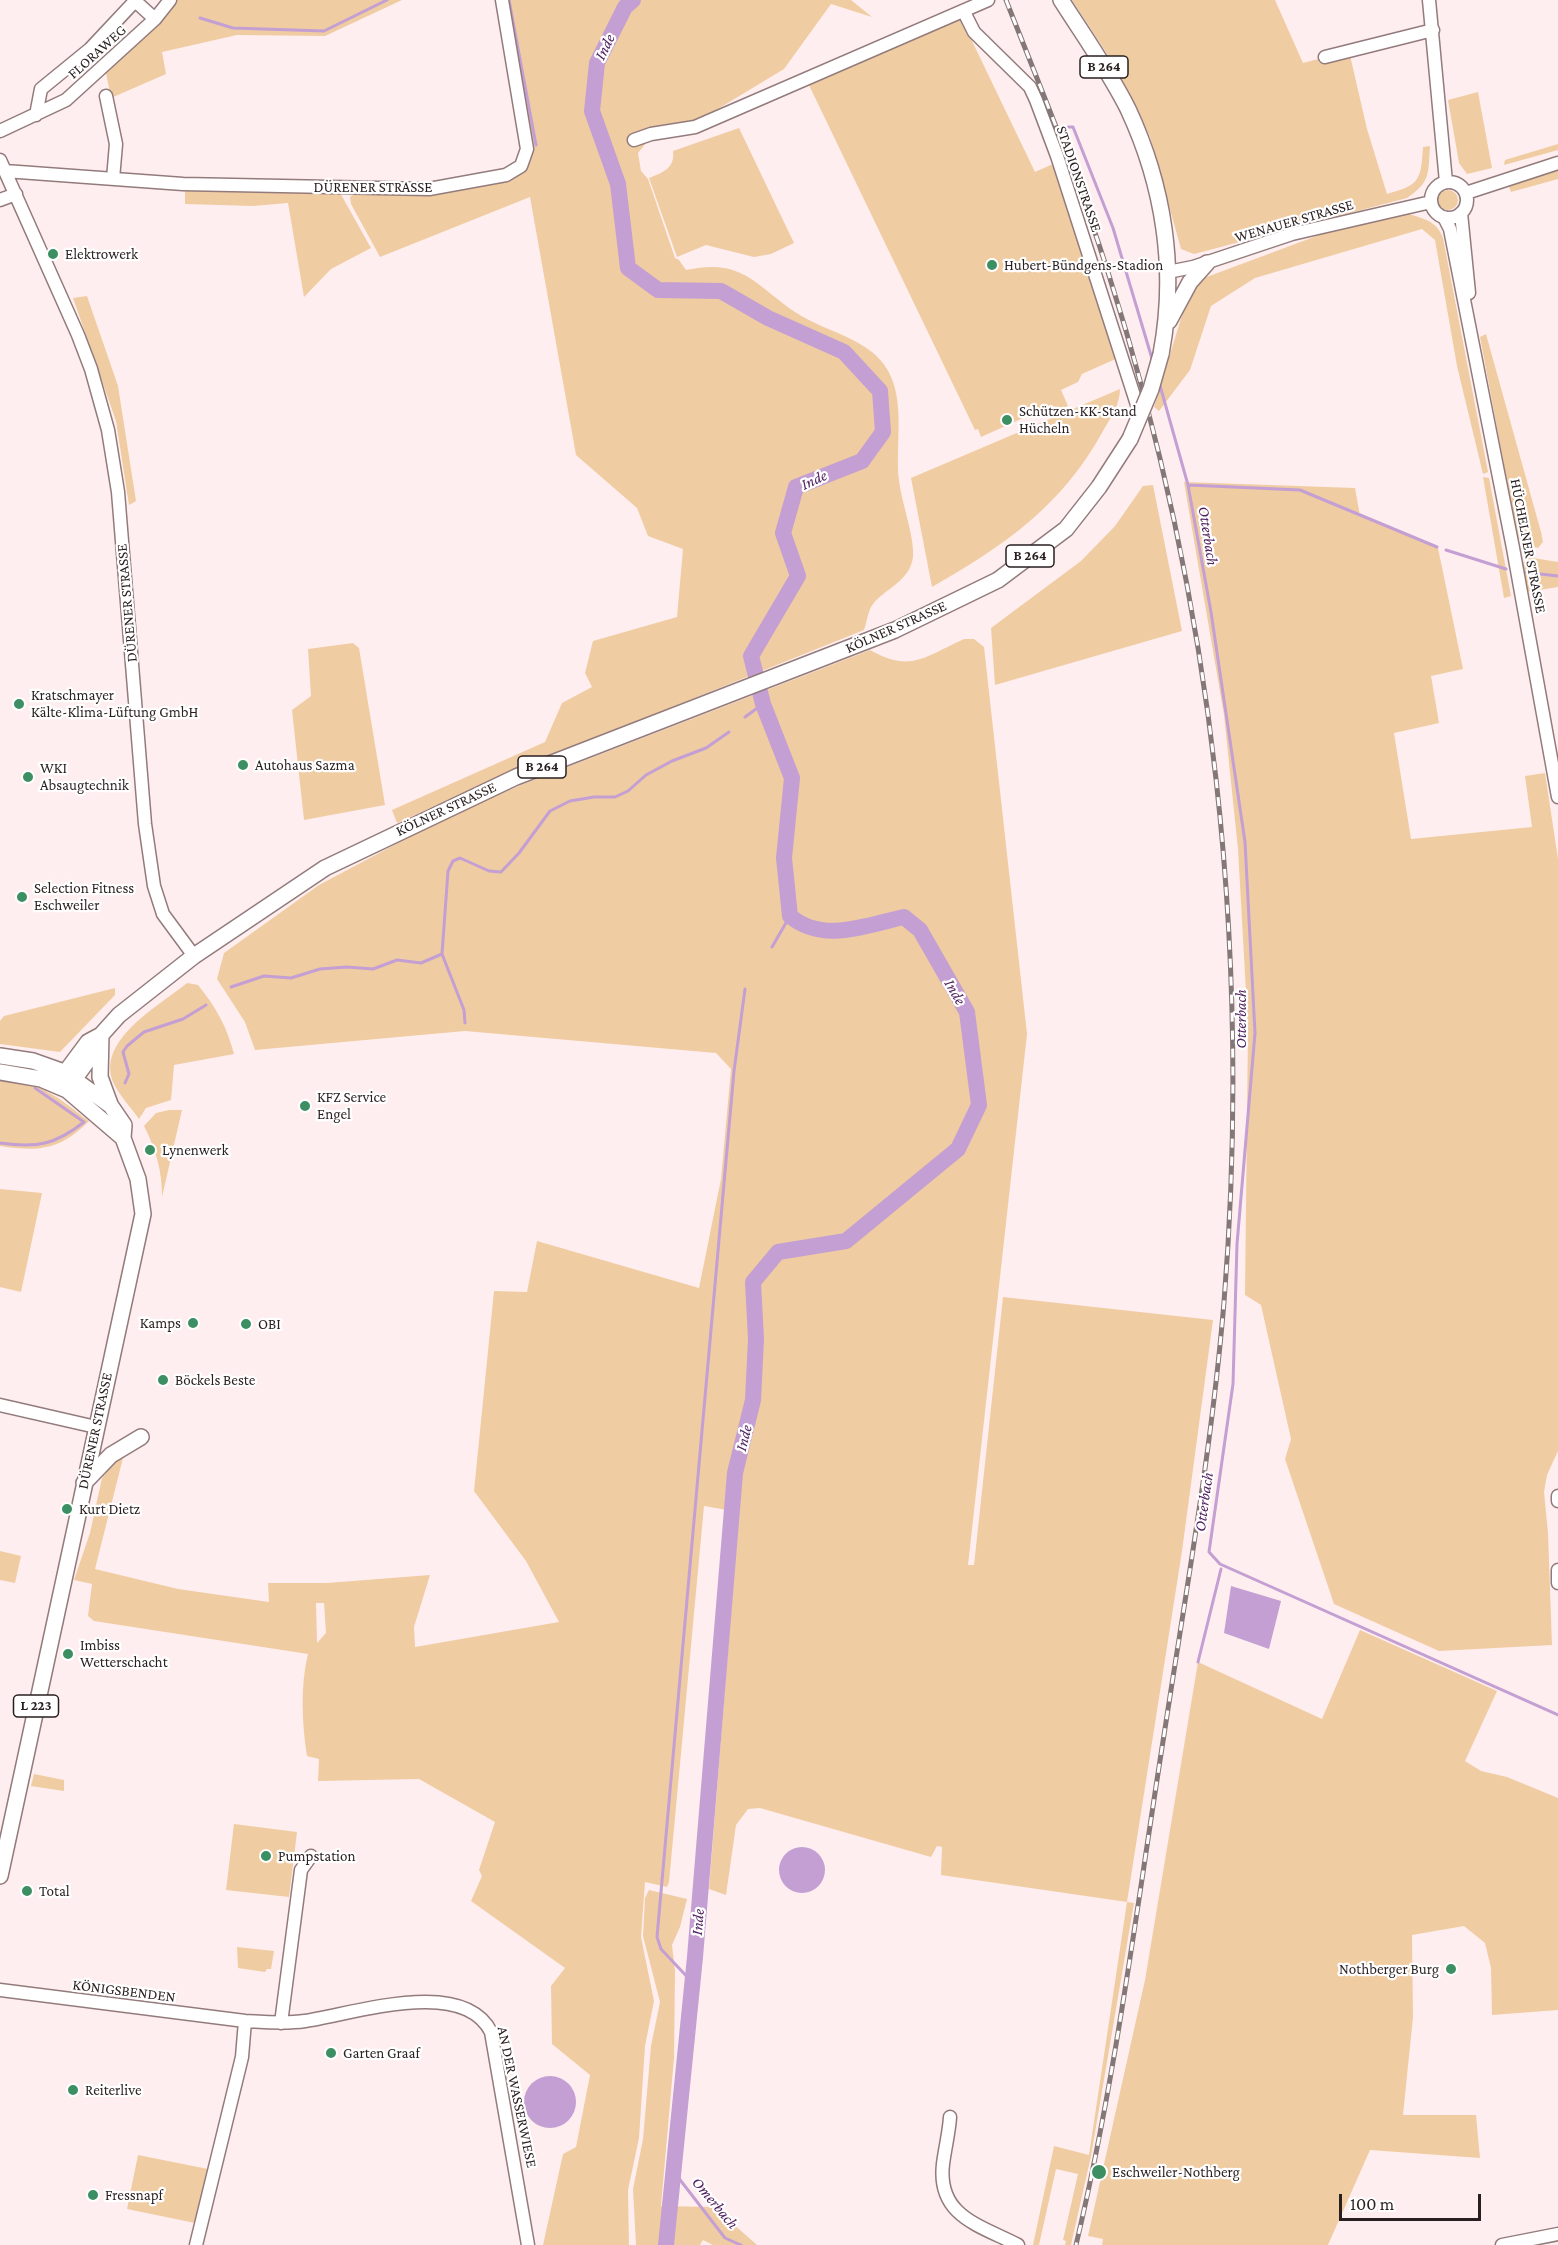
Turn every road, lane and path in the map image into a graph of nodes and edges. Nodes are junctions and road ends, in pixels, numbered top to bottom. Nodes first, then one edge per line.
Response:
1 (135, 0) edge
2 (170, 0) edge
3 (502, 0) edge
4 (988, 0) edge
5 (1061, 0) edge
6 (1429, 0) edge
7 (964, 12) junction
8 (155, 19) junction
9 (1433, 30) junction
10 (1325, 57) dead end
11 (106, 96) dead end
12 (36, 115) junction
13 (0, 131) edge
14 (634, 140) dead end
15 (1558, 163) edge
16 (2, 166) edge
17 (113, 179) junction
18 (1446, 182) junction
19 (1466, 193) junction
20 (16, 194) junction
21 (0, 200) edge
22 (1431, 202) junction
23 (1461, 213) junction
24 (1444, 218) junction
25 (1207, 263) junction
26 (1168, 272) junction
27 (1165, 329) junction
28 (1473, 336) junction
29 (1139, 411) dead end
30 (1558, 797) edge
31 (194, 956) junction
32 (101, 1035) junction
33 (0, 1056) edge
34 (0, 1072) edge
35 (65, 1081) junction
36 (111, 1106) junction
37 (123, 1138) junction
38 (0, 1405) edge
39 (96, 1427) junction
40 (141, 1437) dead end
41 (84, 1483) junction
42 (1558, 1496) edge
43 (1558, 1501) edge
44 (1558, 1570) edge
45 (1558, 1583) edge
46 (311, 1856) dead end
47 (0, 1876) edge
48 (0, 1990) edge
49 (245, 2021) junction
50 (281, 2023) junction
51 (950, 2117) dead end
52 (1558, 2234) edge
53 (196, 2245) edge
54 (528, 2245) edge
55 (1018, 2245) edge
56 (1502, 2245) edge

1 - 8 street
1 - 12 street, FLORAWEG
2 - 8 street, FLORAWEG
3 - 17 street, DÜRENER STRASSE
4 - 7 street
5 - 26 main road, KÖLNER STRASSE / B 264
6 - 9 street
7 - 14 street
7 - 29 street, STADIONSTRASSE
8 - 12 street, FLORAWEG
9 - 10 street
9 - 18 street
11 - 17 street
12 - 13 street, FLORAWEG
15 - 19 street
16 - 17 street, DÜRENER STRASSE
16 - 20 street, DÜRENER STRASSE
18 - 19 street
18 - 22 street
19 - 23 street
20 - 21 street
20 - 31 street, DÜRENER STRASSE
22 - 24 street
22 - 25 street, WENAUER STRASSE
23 - 24 street
23 - 28 street, HÜCHELNER STRASSE
24 - 28 street, HÜCHELNER STRASSE
25 - 26 street, WENAUER STRASSE
25 - 27 main road
26 - 27 main road, KÖLNER STRASSE / B 264
27 - 31 main road, KÖLNER STRASSE / B 264, bridge
28 - 30 street, HÜCHELNER STRASSE
31 - 32 main road, B 264
32 - 35 main road, B 264
32 - 36 main road
33 - 35 main road
34 - 35 main road
35 - 36 main road, DÜRENER STRASSE / L 223
35 - 37 main road, L 223
36 - 37 main road, DÜRENER STRASSE / L 223
37 - 39 main road, DÜRENER STRASSE / L 223
38 - 39 street
39 - 41 main road, DÜRENER STRASSE / L 223
40 - 41 main road
41 - 47 main road, DÜRENER STRASSE / L 223
42 - 43 street
44 - 45 street
46 - 50 street
48 - 49 street, KÖNIGSBENDEN
49 - 50 street, KÖNIGSBENDEN
49 - 53 street
50 - 54 street, AN DER WASSERWIESE
51 - 55 street
52 - 56 street

